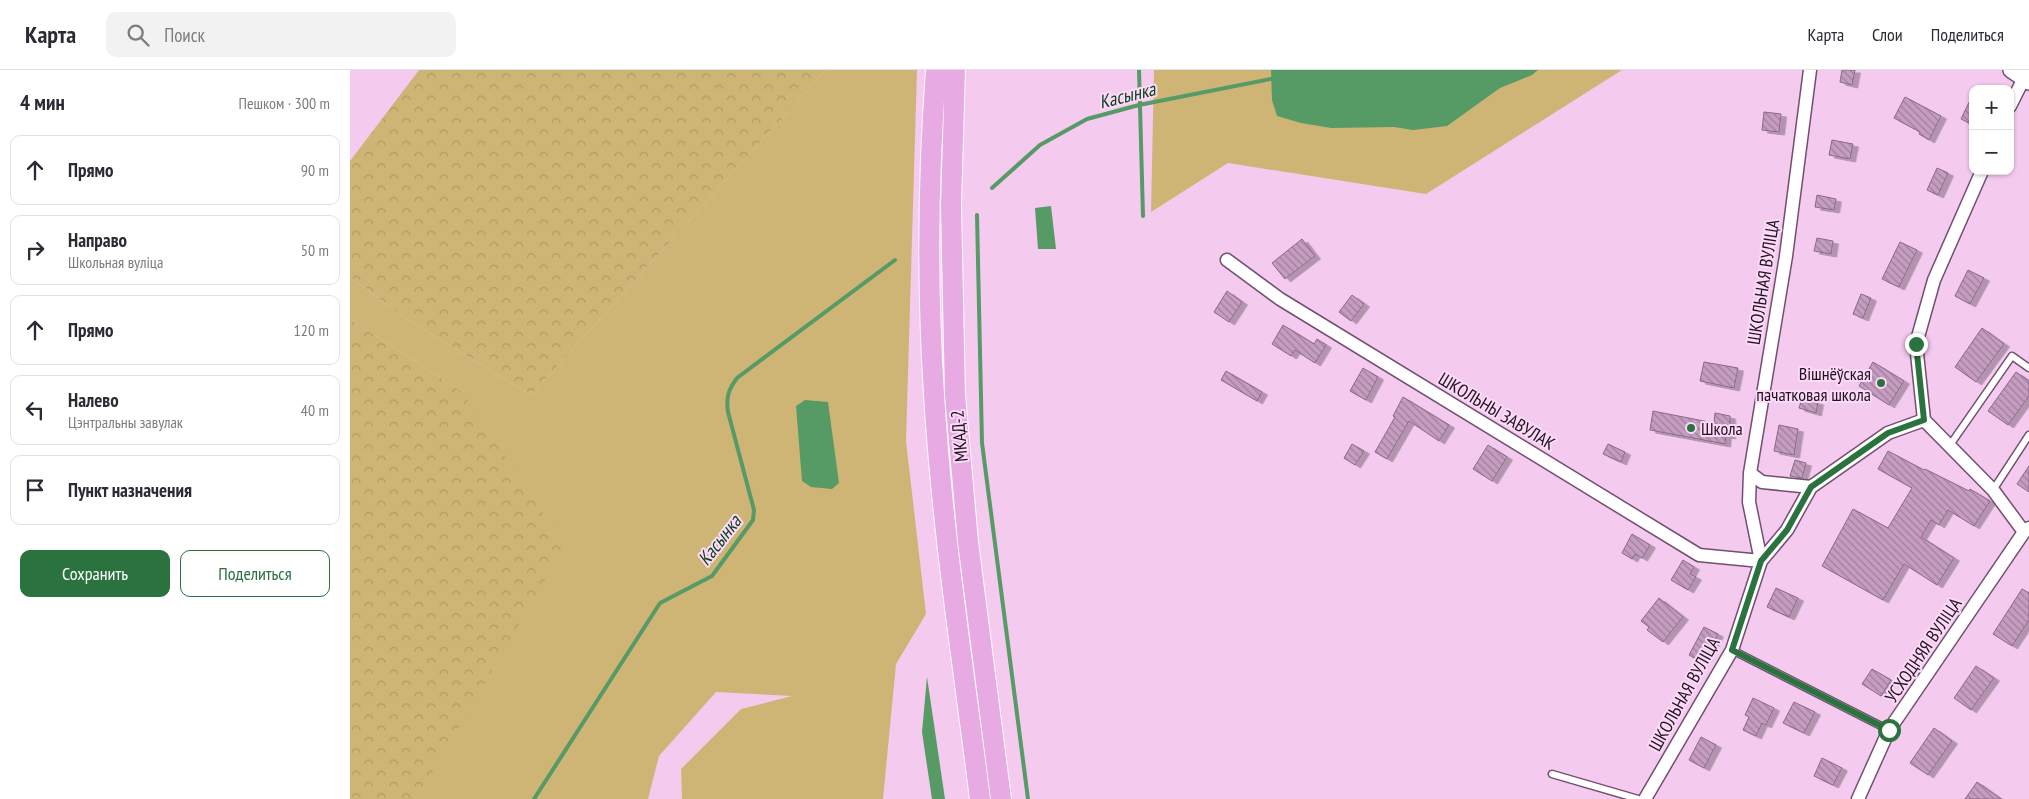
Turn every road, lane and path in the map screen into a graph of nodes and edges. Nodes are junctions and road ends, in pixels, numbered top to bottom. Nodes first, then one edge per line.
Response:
1 (936, 70) edge
2 (955, 70) edge
3 (1810, 70) edge
4 (2023, 75) edge
5 (2014, 96) edge
6 (1980, 175) edge
7 (1227, 260) dead end
8 (2029, 368) edge
9 (1924, 420) junction
10 (2029, 434) edge
11 (1950, 445) junction
12 (1750, 473) junction
13 (1811, 487) junction
14 (1993, 490) junction
15 (2026, 530) edge
16 (1761, 561) junction
17 (1732, 650) junction
18 (1889, 730) junction
19 (1552, 774) dead end
20 (980, 799) edge
21 (1002, 799) edge
22 (1638, 799) edge
23 (1645, 799) edge
24 (1858, 799) edge

1 - 20 highway
2 - 21 highway, МКАД-2
3 - 12 street, ШКОЛЬНАЯ ВУЛІЦА
4 - 5 street
6 - 9 street
7 - 16 street, ШКОЛЬНЫ ЗАВУЛАК
8 - 11 lane
9 - 11 street
9 - 13 street
10 - 14 lane
11 - 14 street
12 - 13 street
12 - 16 street, ШКОЛЬНАЯ ВУЛІЦА
13 - 16 street
14 - 15 street
15 - 18 street, УСХОДНЯЯ ВУЛІЦА
16 - 17 street, ШКОЛЬНАЯ ВУЛІЦА
17 - 18 lane
17 - 23 street, ШКОЛЬНАЯ ВУЛІЦА
18 - 24 street, УСХОДНЯЯ ВУЛІЦА
19 - 22 lane

